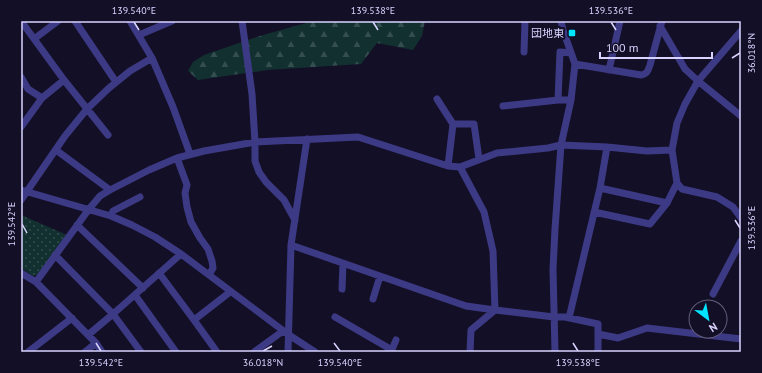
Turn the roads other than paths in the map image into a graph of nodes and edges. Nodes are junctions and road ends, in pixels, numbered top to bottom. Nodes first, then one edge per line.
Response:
1 (21, 21) edge
2 (58, 21) edge
3 (75, 21) edge
4 (130, 21) edge
5 (172, 21) edge
6 (242, 21) edge
7 (525, 21) edge
8 (561, 21) edge
9 (620, 21) edge
10 (661, 24) edge
11 (741, 31) edge
12 (139, 35) junction
13 (34, 39) junction
14 (524, 52) dead end
15 (572, 53) junction
16 (152, 58) junction
17 (575, 64) junction
18 (609, 70) junction
19 (21, 77) edge
20 (64, 80) junction
21 (698, 81) junction
22 (116, 82) junction
23 (42, 98) junction
24 (437, 99) dead end
25 (558, 100) junction
26 (571, 100) junction
27 (503, 106) dead end
28 (87, 109) junction
29 (741, 116) edge
30 (24, 118) edge
31 (453, 124) junction
32 (21, 127) edge
33 (108, 135) dead end
34 (307, 140) junction
35 (255, 142) junction
36 (561, 145) junction
37 (607, 147) junction
38 (56, 150) junction
39 (672, 150) junction
40 (190, 154) junction
41 (177, 158) junction
42 (479, 159) junction
43 (448, 166) junction
44 (460, 167) junction
45 (676, 183) junction
46 (600, 188) junction
47 (110, 190) junction
48 (24, 191) edge
49 (140, 197) dead end
50 (21, 200) edge
51 (667, 203) junction
52 (89, 209) junction
53 (594, 212) junction
54 (111, 216) junction
55 (741, 218) edge
56 (295, 220) junction
57 (77, 225) junction
58 (741, 242) edge
59 (291, 244) junction
60 (181, 254) junction
61 (56, 255) junction
62 (343, 263) junction
63 (21, 273) edge
64 (159, 273) junction
65 (209, 276) junction
66 (380, 276) junction
67 (36, 282) junction
68 (143, 288) junction
69 (342, 289) dead end
70 (230, 292) junction
71 (713, 294) dead end
72 (135, 295) junction
73 (373, 299) dead end
74 (495, 310) junction
75 (113, 314) junction
76 (335, 317) dead end
77 (554, 317) junction
78 (72, 318) junction
79 (569, 318) junction
80 (194, 320) junction
81 (286, 333) junction
82 (88, 334) junction
83 (598, 334) junction
84 (741, 339) edge
85 (396, 340) dead end
86 (96, 343) junction
87 (392, 351) edge
88 (28, 352) edge
89 (85, 352) edge
90 (102, 352) edge
91 (142, 352) edge
92 (176, 352) edge
93 (217, 352) edge
94 (254, 352) edge
95 (288, 352) edge
96 (315, 352) edge
97 (470, 352) edge
98 (555, 352) edge
99 (598, 352) edge

1 - 13 street
2 - 13 street
3 - 22 street
4 - 12 street
5 - 12 street
6 - 35 street
7 - 14 street
8 - 15 street
9 - 18 street
10 - 18 street
10 - 21 street
11 - 21 street
12 - 16 street
13 - 20 street
15 - 17 street
15 - 25 street
16 - 22 street
16 - 40 street
17 - 18 street
17 - 26 street
19 - 23 street
20 - 23 street
20 - 28 street
21 - 29 street
21 - 39 street
22 - 28 street
23 - 30 street
24 - 31 street
25 - 26 street
25 - 27 street
26 - 36 street
28 - 33 street
28 - 38 street
30 - 32 street
31 - 42 street
31 - 43 street
34 - 35 street
34 - 43 street
34 - 56 street
35 - 40 street
35 - 56 street
36 - 37 street
36 - 42 street
36 - 77 street
37 - 39 street
37 - 46 street
38 - 47 street
38 - 48 street
39 - 45 street
40 - 41 street
41 - 47 street
41 - 65 street
42 - 44 street
43 - 44 street
44 - 74 street
45 - 51 street
45 - 55 street
46 - 51 street
46 - 53 street
47 - 52 street
48 - 50 street
48 - 52 street
49 - 54 street
51 - 53 street
52 - 54 street
52 - 57 street
53 - 79 street
54 - 60 street
56 - 59 street
57 - 61 street
57 - 68 street
58 - 71 street
59 - 62 street
59 - 81 street
60 - 64 street
60 - 65 street
61 - 67 street
61 - 75 street
62 - 66 street
62 - 69 street
63 - 67 street
64 - 68 street
64 - 80 street
65 - 70 street
66 - 73 street
66 - 74 street
67 - 78 street
68 - 72 street
70 - 80 street
70 - 81 street
72 - 75 street
72 - 92 street
74 - 77 street
74 - 97 street
75 - 82 street
75 - 91 street
76 - 87 street
77 - 79 street
77 - 98 street
78 - 82 street
78 - 88 street
79 - 83 street
80 - 93 street
81 - 94 street
81 - 95 street
81 - 96 street
82 - 86 street
83 - 84 street
83 - 99 street
85 - 87 street
86 - 89 street
86 - 90 street

